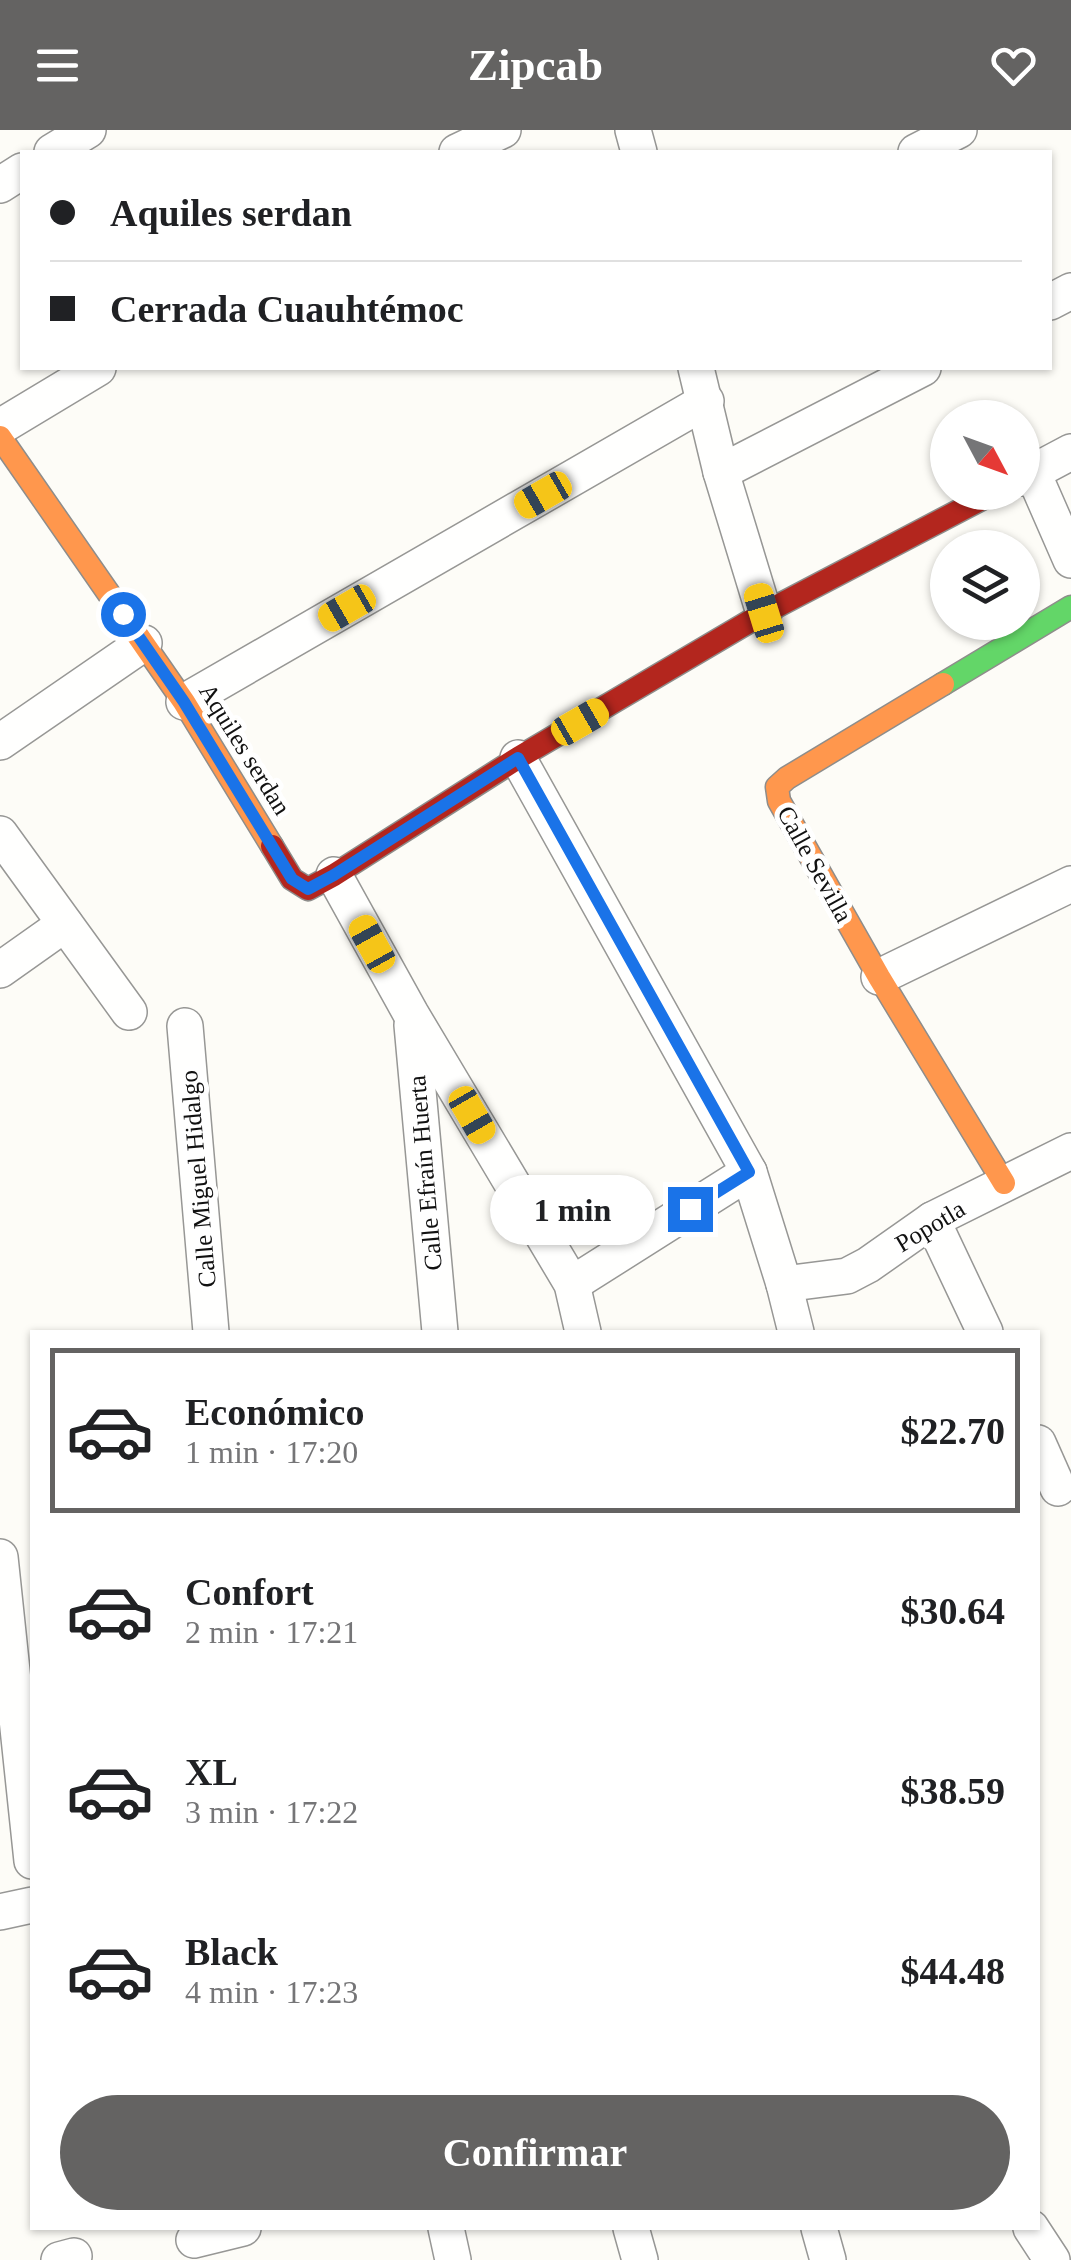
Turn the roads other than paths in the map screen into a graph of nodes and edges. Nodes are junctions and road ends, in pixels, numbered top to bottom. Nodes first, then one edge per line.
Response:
1 (88, 130) edge
2 (503, 130) edge
3 (959, 130) edge
4 (55, 150) edge
5 (461, 150) edge
6 (920, 150) edge
7 (95, 370) edge
8 (919, 370) edge
9 (701, 384) edge
10 (0, 428) edge
11 (0, 437) edge
12 (1071, 452) edge
13 (1040, 469) edge
14 (721, 472) junction
15 (1040, 499) edge
16 (961, 510) edge
17 (1071, 560) edge
18 (1071, 607) edge
19 (764, 613) junction
20 (144, 643) junction
21 (184, 702) junction
22 (0, 742) edge
23 (518, 758) junction
24 (0, 834) edge
25 (321, 882) junction
26 (1071, 884) edge
27 (64, 924) junction
28 (0, 970) edge
29 (878, 976) junction
30 (129, 1012) dead end
31 (411, 1014) junction
32 (185, 1026) dead end
33 (1071, 1151) edge
34 (749, 1172) junction
35 (1004, 1183) junction
36 (932, 1220) junction
37 (572, 1284) junction
38 (784, 1284) junction
39 (210, 1330) edge
40 (440, 1330) edge
41 (583, 1330) edge
42 (796, 1330) edge
43 (984, 1330) edge
44 (1040, 1448) edge
45 (1058, 1488) dead end
46 (0, 1557) edge
47 (30, 1842) edge
48 (30, 1905) edge
49 (0, 1912) edge
50 (446, 2230) edge
51 (632, 2230) edge
52 (820, 2230) edge
53 (1032, 2230) edge
54 (453, 2260) edge
55 (640, 2260) edge
56 (828, 2260) edge
57 (1052, 2260) edge

1 - 4 street
2 - 5 street
3 - 6 street
7 - 10 street
8 - 14 street
9 - 14 street
9 - 21 street
11 - 20 street, Aquiles serdan
12 - 13 street
14 - 19 street
15 - 17 street
16 - 19 street
18 - 29 street, Calle Sevilla
19 - 23 street
20 - 21 street, Aquiles serdan
20 - 22 street
21 - 25 street, Aquiles serdan
23 - 25 street
23 - 34 street
24 - 27 street
25 - 31 street
26 - 29 street
27 - 28 street
27 - 30 street
29 - 35 street, Calle Sevilla
31 - 37 street
31 - 40 street, Calle Efraín Huerta
32 - 39 street, Calle Miguel Hidalgo
33 - 35 street, Popotla
34 - 37 street
34 - 38 street
35 - 36 street, Popotla
36 - 38 street, Popotla
36 - 43 street
37 - 41 street
38 - 42 street
44 - 45 street
46 - 47 street
48 - 49 street
50 - 54 street
51 - 55 street
52 - 56 street
53 - 57 street

